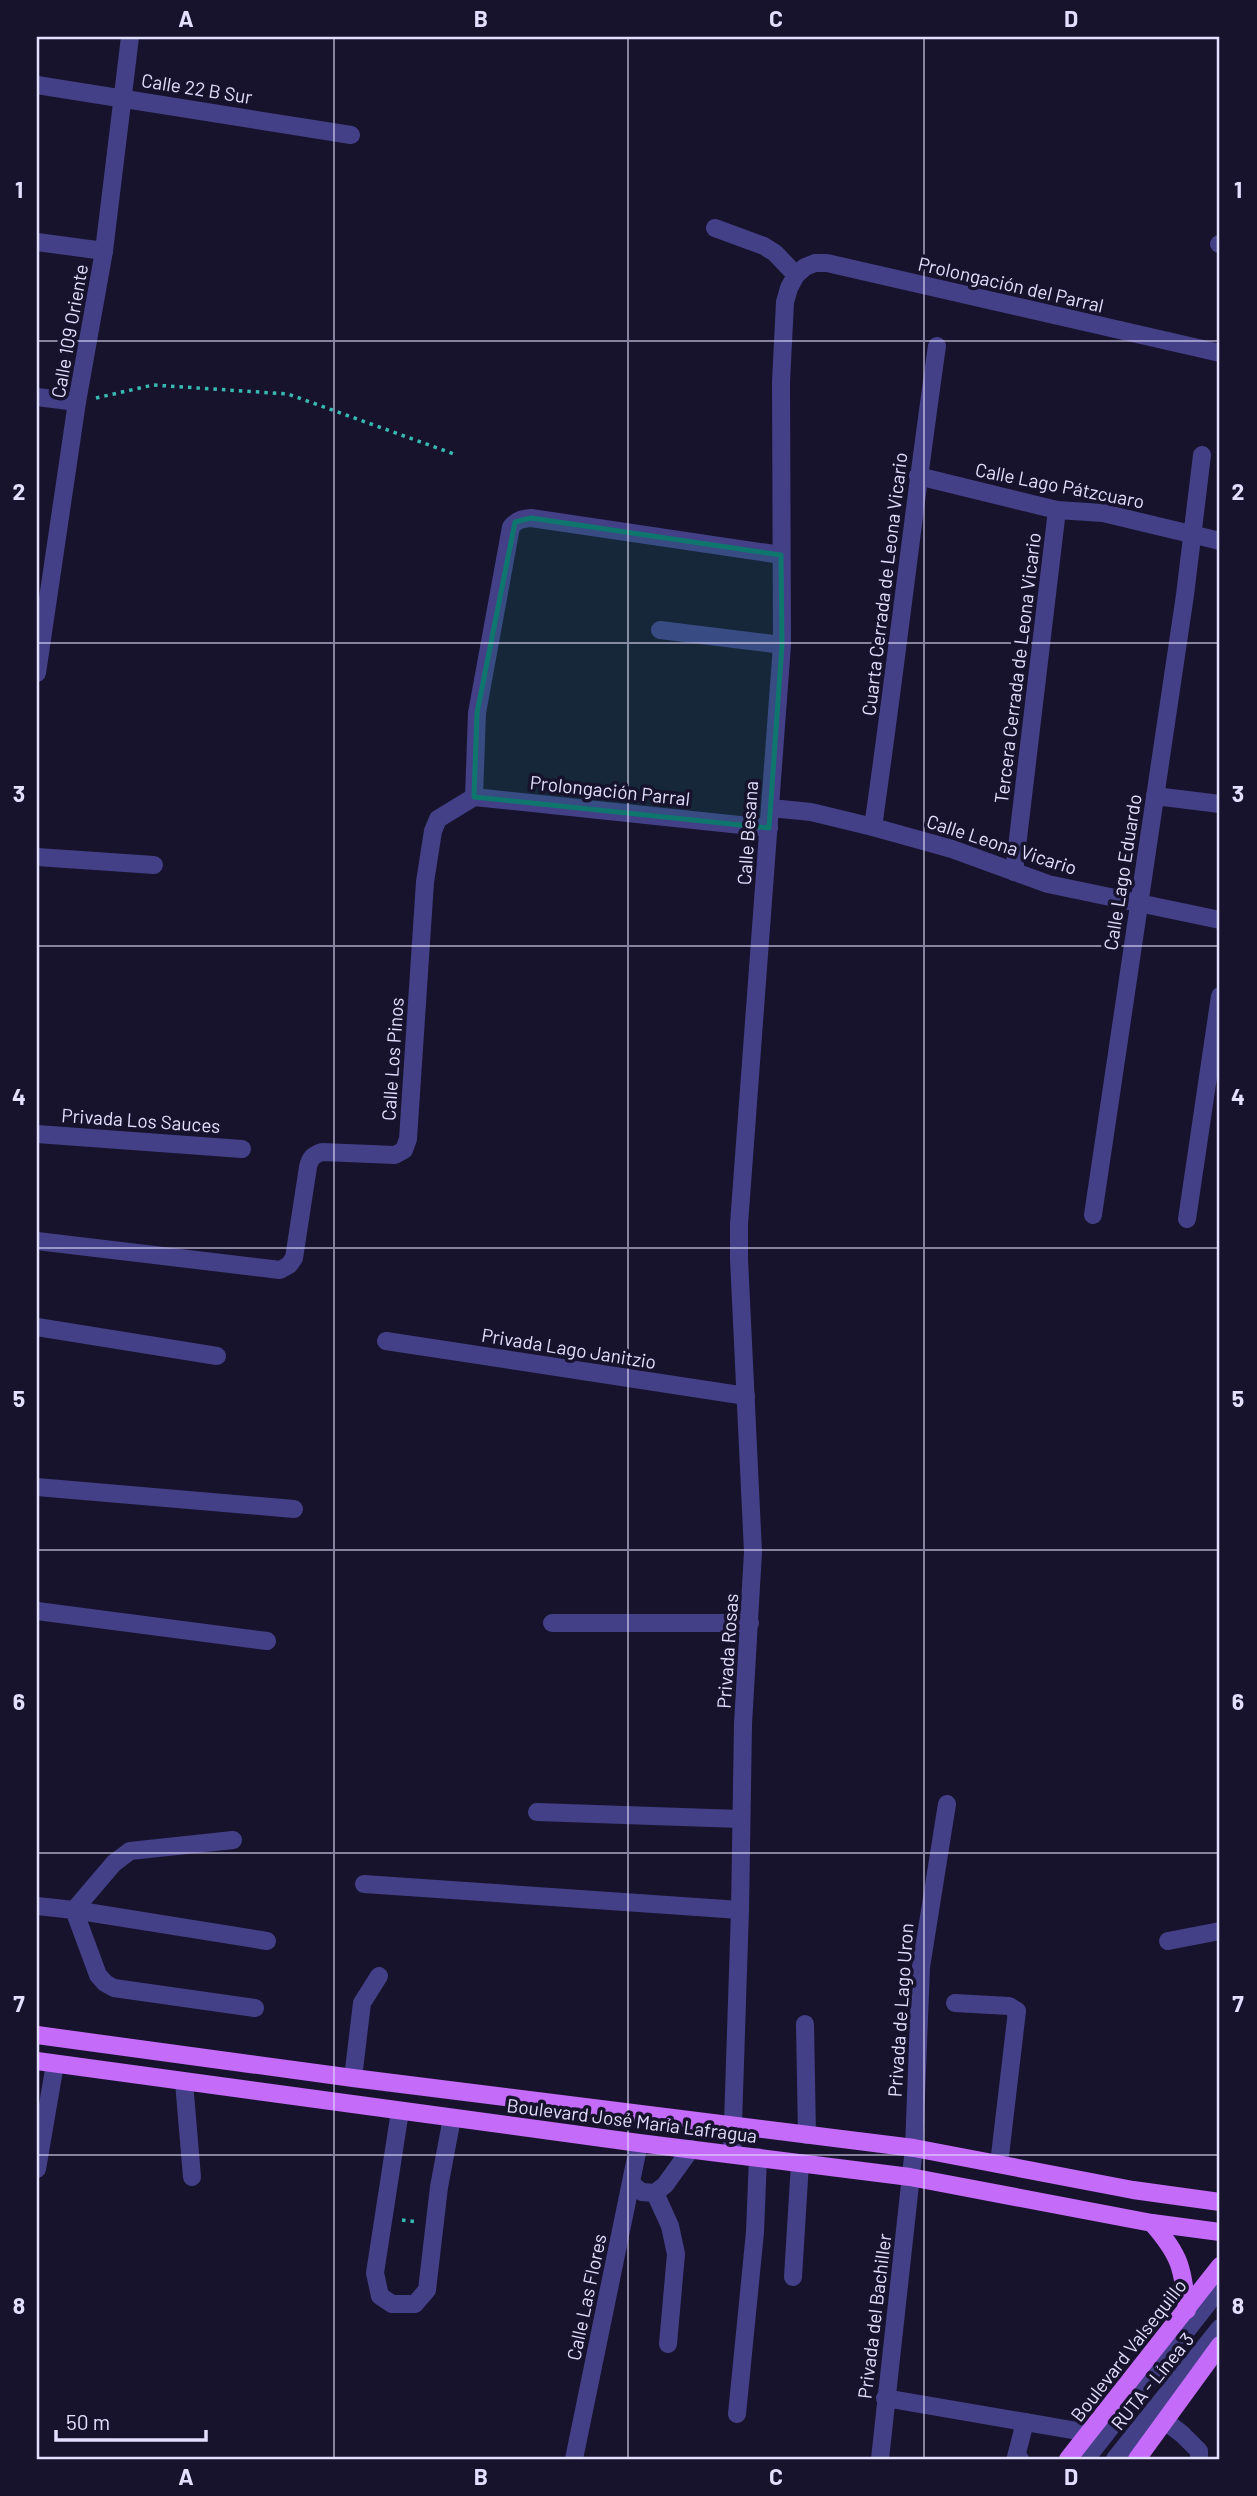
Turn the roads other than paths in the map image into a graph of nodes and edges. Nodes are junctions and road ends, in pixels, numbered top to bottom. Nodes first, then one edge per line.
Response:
1 (130, 37) edge
2 (37, 85) edge
3 (124, 98) junction
4 (351, 135) dead end
5 (715, 228) dead end
6 (37, 242) edge
7 (104, 251) junction
8 (796, 275) junction
9 (937, 346) dead end
10 (1220, 353) edge
11 (37, 397) edge
12 (77, 402) junction
13 (1202, 455) dead end
14 (918, 476) junction
15 (1057, 510) junction
16 (1193, 535) junction
17 (1220, 541) edge
18 (781, 555) junction
19 (45, 565) edge
20 (660, 630) dead end
21 (782, 645) junction
22 (37, 673) edge
23 (1155, 796) junction
24 (474, 797) junction
25 (1220, 804) edge
26 (771, 808) junction
27 (873, 827) junction
28 (769, 828) junction
29 (37, 857) edge
30 (154, 865) dead end
31 (1014, 872) junction
32 (1138, 903) junction
33 (1220, 920) edge
34 (1220, 996) edge
35 (37, 1134) edge
36 (242, 1149) dead end
37 (1093, 1215) dead end
38 (1186, 1219) dead end
39 (37, 1241) edge
40 (37, 1326) edge
41 (386, 1341) dead end
42 (217, 1356) dead end
43 (746, 1396) junction
44 (37, 1487) edge
45 (294, 1508) dead end
46 (37, 1611) edge
47 (552, 1623) dead end
48 (750, 1623) junction
49 (267, 1641) dead end
50 (947, 1804) dead end
51 (537, 1812) dead end
52 (740, 1819) junction
53 (233, 1840) dead end
54 (364, 1884) dead end
55 (37, 1906) edge
56 (74, 1910) junction
57 (740, 1910) junction
58 (1220, 1931) edge
59 (267, 1941) dead end
60 (1167, 1941) dead end
61 (380, 1976) dead end
62 (955, 2003) dead end
63 (255, 2008) dead end
64 (805, 2024) dead end
65 (37, 2035) edge
66 (46, 2062) edge
67 (353, 2078) junction
68 (184, 2082) junction
69 (400, 2110) junction
70 (452, 2118) junction
71 (733, 2127) junction
72 (807, 2134) junction
73 (639, 2143) junction
74 (914, 2148) junction
75 (691, 2150) junction
76 (733, 2154) junction
77 (758, 2157) junction
78 (800, 2163) junction
79 (999, 2164) junction
80 (37, 2169) edge
81 (192, 2177) dead end
82 (910, 2177) junction
83 (631, 2184) junction
84 (655, 2193) junction
85 (1220, 2202) edge
86 (1152, 2223) junction
87 (1220, 2231) edge
88 (1220, 2266) edge
89 (793, 2277) dead end
90 (1220, 2288) edge
91 (1187, 2310) junction
92 (1220, 2328) edge
93 (668, 2344) dead end
94 (1220, 2344) edge
95 (886, 2398) junction
96 (737, 2414) dead end
97 (1165, 2421) junction
98 (1025, 2422) junction
99 (1089, 2433) junction
100 (574, 2459) edge
101 (880, 2459) edge
102 (1020, 2459) edge
103 (1068, 2459) edge
104 (1086, 2459) edge
105 (1115, 2459) edge
106 (1137, 2459) edge
107 (1199, 2459) edge

1 - 3 street, Calle 109 Oriente
2 - 3 street, Calle 22 B Sur
3 - 4 street, Calle 22 B Sur
3 - 7 street, Calle 109 Oriente
5 - 8 street
6 - 7 street
7 - 12 street, Calle 109 Oriente
8 - 10 street, Prolongación del Parral
8 - 18 street, Calle Besana
9 - 14 street, Cuarta Cerrada de Leona Vicario
11 - 12 street
12 - 19 street, Calle 109 Oriente
13 - 16 street, Calle Lago Eduardo
14 - 15 street, Calle Lago Pátzcuaro
14 - 27 street, Cuarta Cerrada de Leona Vicario
15 - 16 street, Calle Lago Pátzcuaro
15 - 31 street, Tercera Cerrada de Leona Vicario
16 - 17 street, Calle Lago Pátzcuaro
16 - 23 street, Calle Lago Eduardo
18 - 21 street, Calle Besana
18 - 24 street
19 - 22 street, Calle 109 Oriente
20 - 21 street
21 - 26 street, Calle Besana
23 - 25 street
23 - 32 street, Calle Lago Eduardo
24 - 28 street, Prolongación Parral
24 - 39 street, Calle Los Pinos
26 - 27 street, Calle Leona Vicario
26 - 28 street, Calle Besana
27 - 31 street, Calle Leona Vicario
28 - 43 street, Calle Besana
29 - 30 street
31 - 32 street, Calle Leona Vicario
32 - 33 street, Calle Leona Vicario
32 - 37 street, Calle Lago Eduardo
34 - 38 street
35 - 36 street, Privada Los Sauces
40 - 42 street
41 - 43 street, Privada Lago Janitzio
43 - 48 street, Privada Rosas
44 - 45 street
46 - 49 street
47 - 48 street
48 - 52 street, Privada Rosas
50 - 74 street, Privada de Lago Uron
51 - 52 street
52 - 57 street, Privada Rosas
53 - 56 street
54 - 57 street
55 - 56 street
56 - 59 street
56 - 63 street
57 - 71 street, Privada Rosas
58 - 60 street
61 - 67 street
62 - 79 street
64 - 72 street
65 - 67 main road, Boulevard José María Lafragua
66 - 68 main road, Boulevard José María Lafragua
66 - 80 street
67 - 71 main road, Boulevard José María Lafragua
68 - 69 main road, Boulevard José María Lafragua
68 - 81 street
69 - 70 main road, Boulevard José María Lafragua
69 - 70 street
70 - 73 main road, Boulevard José María Lafragua
71 - 72 main road, Boulevard José María Lafragua
71 - 76 street, Privada Rosas
72 - 74 main road, Boulevard José María Lafragua
73 - 75 main road, Boulevard José María Lafragua
73 - 83 street, Calle Las Flores
74 - 79 main road, Boulevard José María Lafragua
74 - 82 street, Privada de Lago Uron
75 - 76 main road, Boulevard José María Lafragua
75 - 84 street
76 - 77 main road, Boulevard José María Lafragua
77 - 78 main road, Boulevard José María Lafragua
77 - 96 street
78 - 82 main road, Boulevard José María Lafragua
78 - 89 street
79 - 85 main road, Boulevard José María Lafragua
82 - 86 main road, Boulevard José María Lafragua
82 - 95 street, Privada del Bachiller
83 - 84 street
83 - 100 street, Calle Las Flores
84 - 93 street
86 - 87 main road, Boulevard José María Lafragua
86 - 91 main road
88 - 91 main road, Boulevard Valsequillo
90 - 104 street
91 - 99 main road, Boulevard Valsequillo
92 - 105 street, RUTA - Línea 3
94 - 97 main road
95 - 98 street
95 - 101 street, Privada del Bachiller
97 - 106 main road
97 - 107 street
98 - 99 street
98 - 102 street
99 - 103 main road, Boulevard Valsequillo

